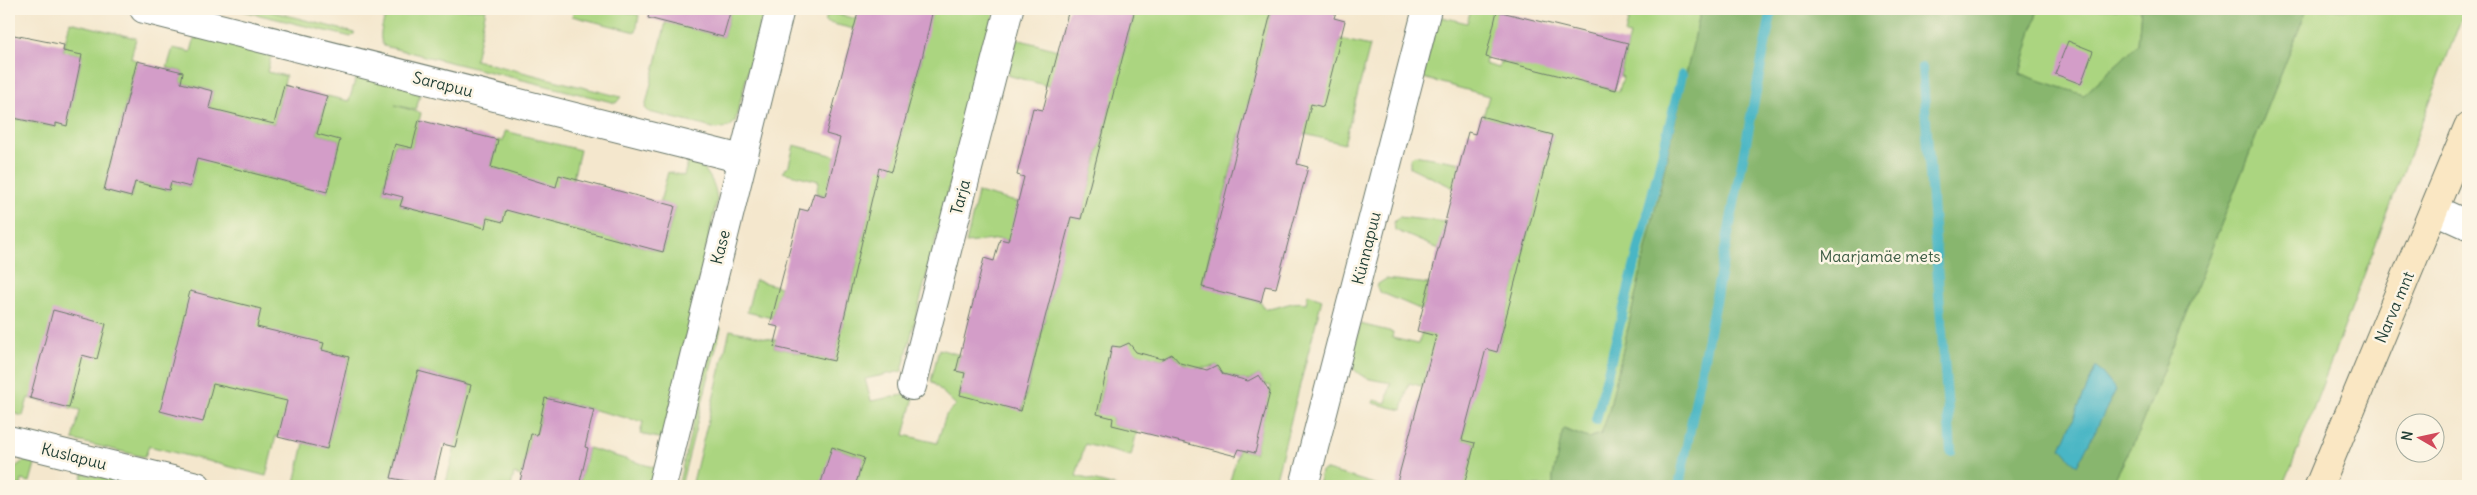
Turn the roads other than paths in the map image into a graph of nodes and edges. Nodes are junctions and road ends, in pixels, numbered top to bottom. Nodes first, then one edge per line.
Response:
1 (144, 9) edge
2 (780, 9) edge
3 (1009, 9) edge
4 (1427, 9) edge
5 (2468, 127) edge
6 (742, 160) junction
7 (2435, 210) junction
8 (2468, 225) edge
9 (912, 386) dead end
10 (9, 440) edge
11 (197, 486) edge
12 (662, 486) edge
13 (1304, 486) edge
14 (2319, 486) edge

1 - 6 street, Sarapuu
2 - 6 street, Kase
3 - 9 street, Tarja
4 - 13 street, Künnapuu
5 - 7 main road, Narva mnt
6 - 12 street, Kase
7 - 8 street
7 - 14 main road, Narva mnt
10 - 11 street, Kuslapuu

